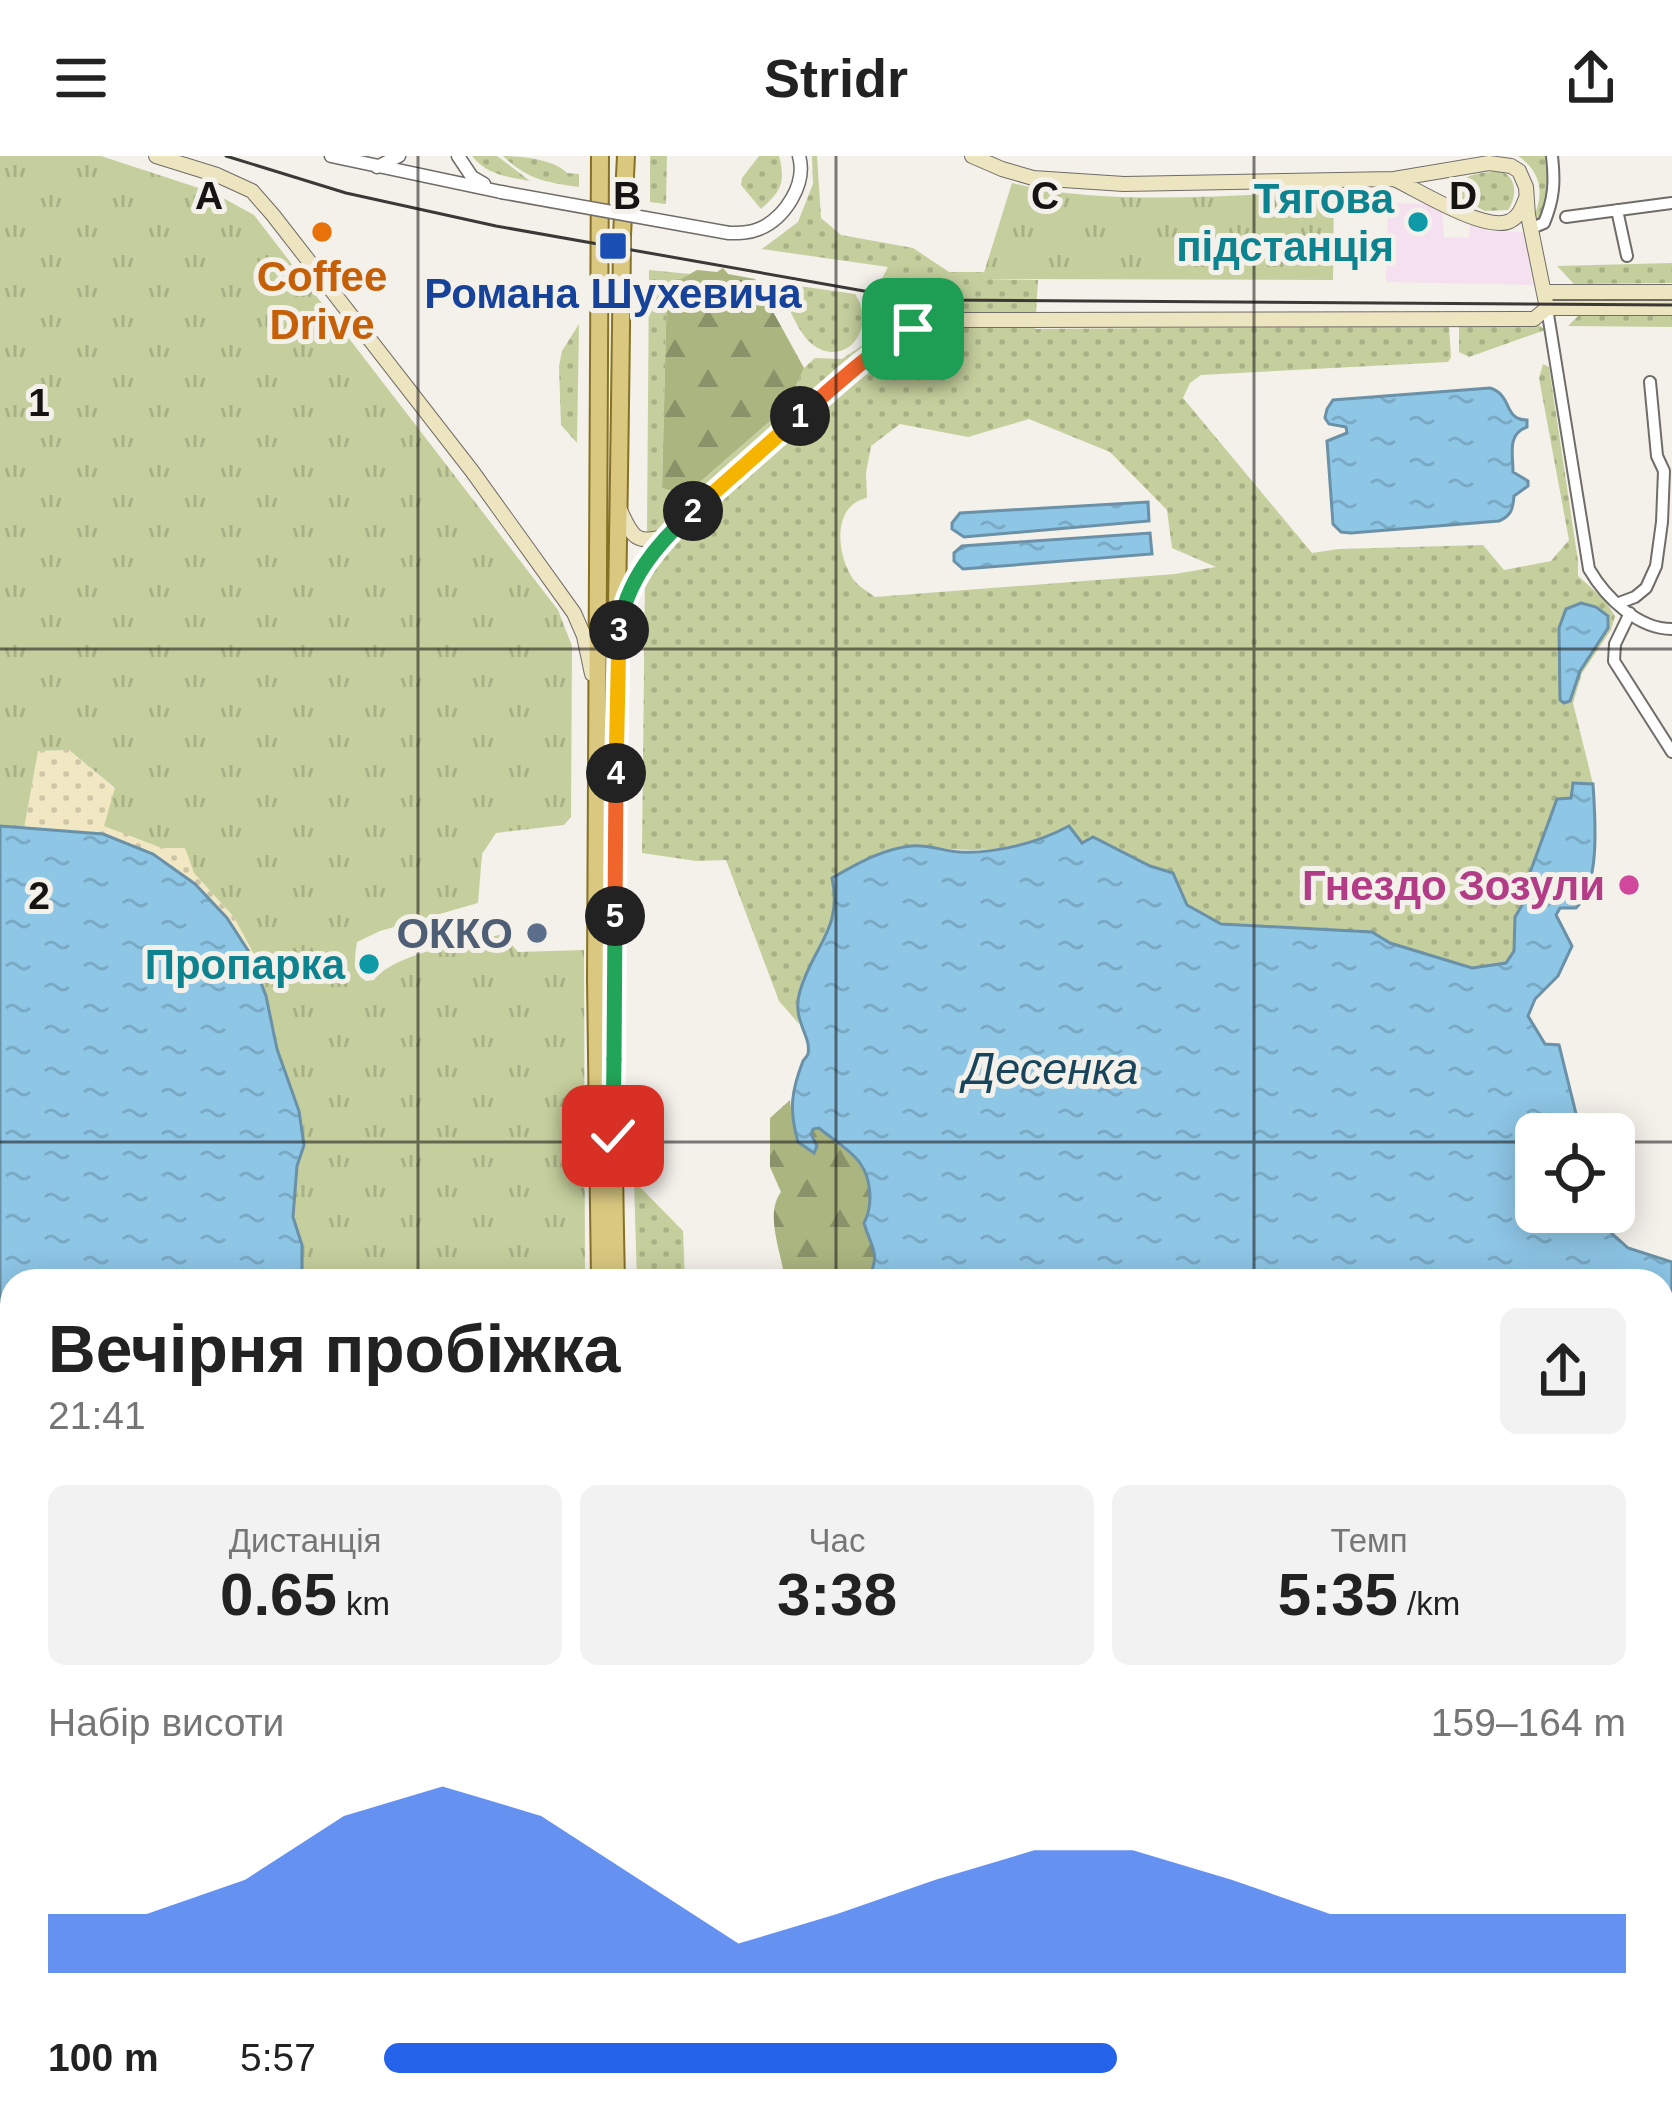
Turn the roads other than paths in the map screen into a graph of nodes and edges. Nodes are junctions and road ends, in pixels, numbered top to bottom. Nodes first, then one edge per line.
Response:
1 (156, 156) edge
2 (331, 156) edge
3 (399, 156) edge
4 (458, 156) edge
5 (600, 156) edge
6 (799, 156) edge
7 (973, 156) edge
8 (1552, 156) edge
9 (626, 157) edge
10 (375, 167) junction
11 (1445, 171) junction
12 (1394, 179) junction
13 (501, 192) junction
14 (1526, 198) junction
15 (1441, 201) junction
16 (1672, 203) edge
17 (1617, 210) junction
18 (1566, 217) dead end
19 (1514, 220) junction
20 (1536, 229) junction
21 (1627, 256) dead end
22 (1672, 292) edge
23 (1545, 300) junction
24 (1672, 308) edge
25 (1651, 382) dead end
26 (1668, 470) edge
27 (620, 508) junction
28 (666, 536) junction
29 (1619, 603) junction
30 (1630, 613) junction
31 (619, 624) junction
32 (1672, 629) edge
33 (598, 698) junction
34 (1671, 747) edge
35 (600, 1269) edge
36 (616, 1269) edge

1 - 33 main road
2 - 10 street
3 - 10 street
4 - 13 street
5 - 33 main road
6 - 13 street, bridge
7 - 12 main road
8 - 20 street
9 - 27 main road
10 - 13 street
11 - 12 main road
11 - 14 main road
11 - 15 main road
12 - 15 main road
14 - 19 main road
14 - 20 main road
15 - 19 main road
16 - 17 street
17 - 18 street
17 - 21 street
19 - 20 main road
20 - 23 main road
22 - 23 main road
23 - 24 main road
23 - 28 main road
23 - 29 street
25 - 26 street
26 - 29 street
27 - 28 main road
27 - 31 main road
28 - 31 main road
29 - 30 street
30 - 32 street
30 - 34 street
31 - 36 main road
33 - 35 main road

